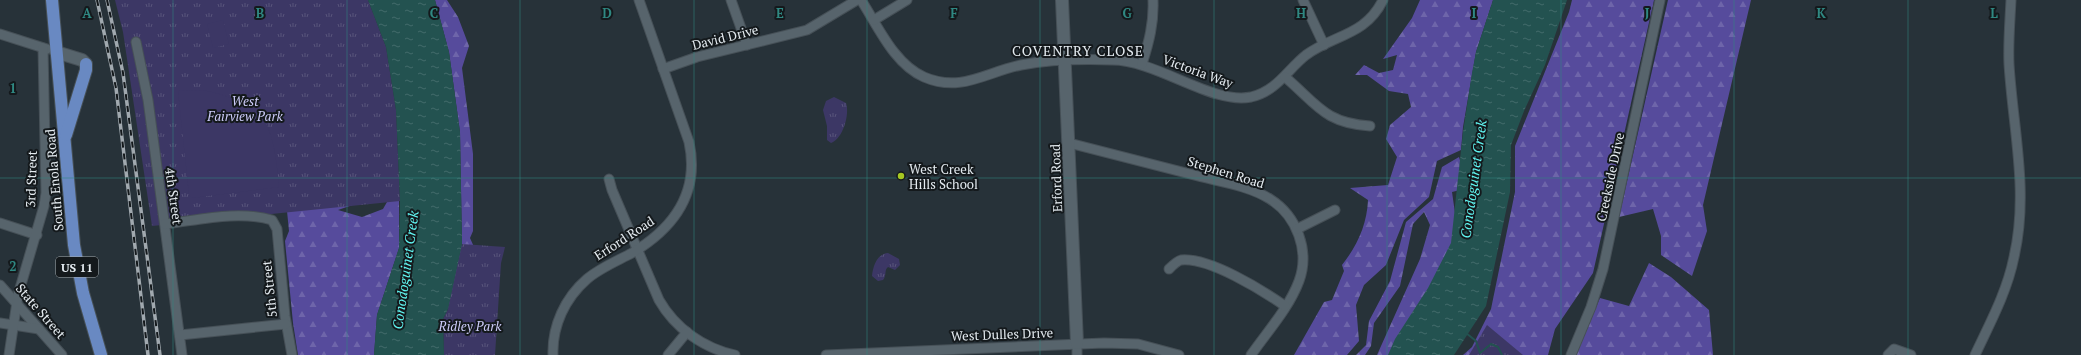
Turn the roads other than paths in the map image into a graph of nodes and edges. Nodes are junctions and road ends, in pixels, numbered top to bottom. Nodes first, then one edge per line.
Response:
1 (52, 0) edge
2 (639, 0) edge
3 (731, 0) edge
4 (857, 0) edge
5 (861, 0) edge
6 (907, 0) edge
7 (1062, 0) edge
8 (1153, 0) edge
9 (1303, 0) edge
10 (1383, 0) edge
11 (1660, 0) edge
12 (2012, 0) edge
13 (874, 20) junction
14 (0, 34) edge
15 (136, 42) dead end
16 (747, 45) junction
17 (1324, 45) junction
18 (43, 48) junction
19 (56, 52) junction
20 (1065, 61) junction
21 (86, 64) joint
22 (1142, 64) junction
23 (663, 69) junction
24 (1285, 77) junction
25 (1370, 126) dead end
26 (64, 140) junction
27 (1069, 143) junction
28 (609, 178) dead end
29 (1335, 210) dead end
30 (0, 223) edge
31 (165, 224) junction
32 (1297, 230) junction
33 (37, 235) junction
34 (638, 249) junction
35 (1169, 269) dead end
36 (0, 285) edge
37 (16, 303) junction
38 (1285, 306) junction
39 (0, 323) edge
40 (286, 324) junction
41 (13, 325) junction
42 (39, 329) junction
43 (687, 332) junction
44 (180, 335) junction
45 (1077, 349) edge
46 (9, 355) edge
47 (62, 355) edge
48 (101, 355) edge
49 (182, 355) edge
50 (292, 355) edge
51 (553, 355) edge
52 (668, 355) edge
53 (734, 355) edge
54 (826, 355) edge
55 (1178, 355) edge
56 (1251, 355) edge
57 (1571, 355) edge
58 (1888, 355) edge
59 (1911, 355) edge
60 (1975, 355) edge

1 - 19 main road, South Enola Road / US 11
2 - 23 street, Erford Road
3 - 16 street
4 - 16 street, David Drive
5 - 13 street, Victoria Way
6 - 13 street
7 - 20 street, Erford Road
8 - 22 street
9 - 17 street
10 - 17 street, Victoria Way
11 - 57 street, Creekside Drive
12 - 60 street
13 - 20 street, Victoria Way
14 - 18 street
15 - 31 street, 4th Street
16 - 23 street, David Drive
17 - 24 street, Victoria Way
18 - 19 street
18 - 33 street, 3rd Street
19 - 21 street
19 - 26 main road, South Enola Road / US 11
20 - 22 street, Victoria Way
20 - 27 street, Erford Road
21 - 26 main road
22 - 24 street, Victoria Way
23 - 34 street, Erford Road
24 - 25 street
26 - 48 main road, South Enola Road / US 11
27 - 32 street, Stephen Road
27 - 45 street, Erford Road
28 - 34 street
29 - 32 street
30 - 33 street
31 - 40 street, 5th Street
31 - 44 street, 4th Street
32 - 38 street, Stephen Road
33 - 37 street, 3rd Street
34 - 43 street
34 - 51 street, Erford Road
35 - 38 street
36 - 37 street, State Street
37 - 41 street, 3rd Street
37 - 42 street, State Street
38 - 56 street, Stephen Road
39 - 41 street
40 - 44 street
40 - 50 street, 5th Street
41 - 42 street
41 - 46 street, 3rd Street
42 - 47 street, State Street
43 - 52 street
43 - 53 street
44 - 49 street, 4th Street
45 - 54 street, West Dulles Drive
45 - 55 street, West Dulles Drive
58 - 59 street

